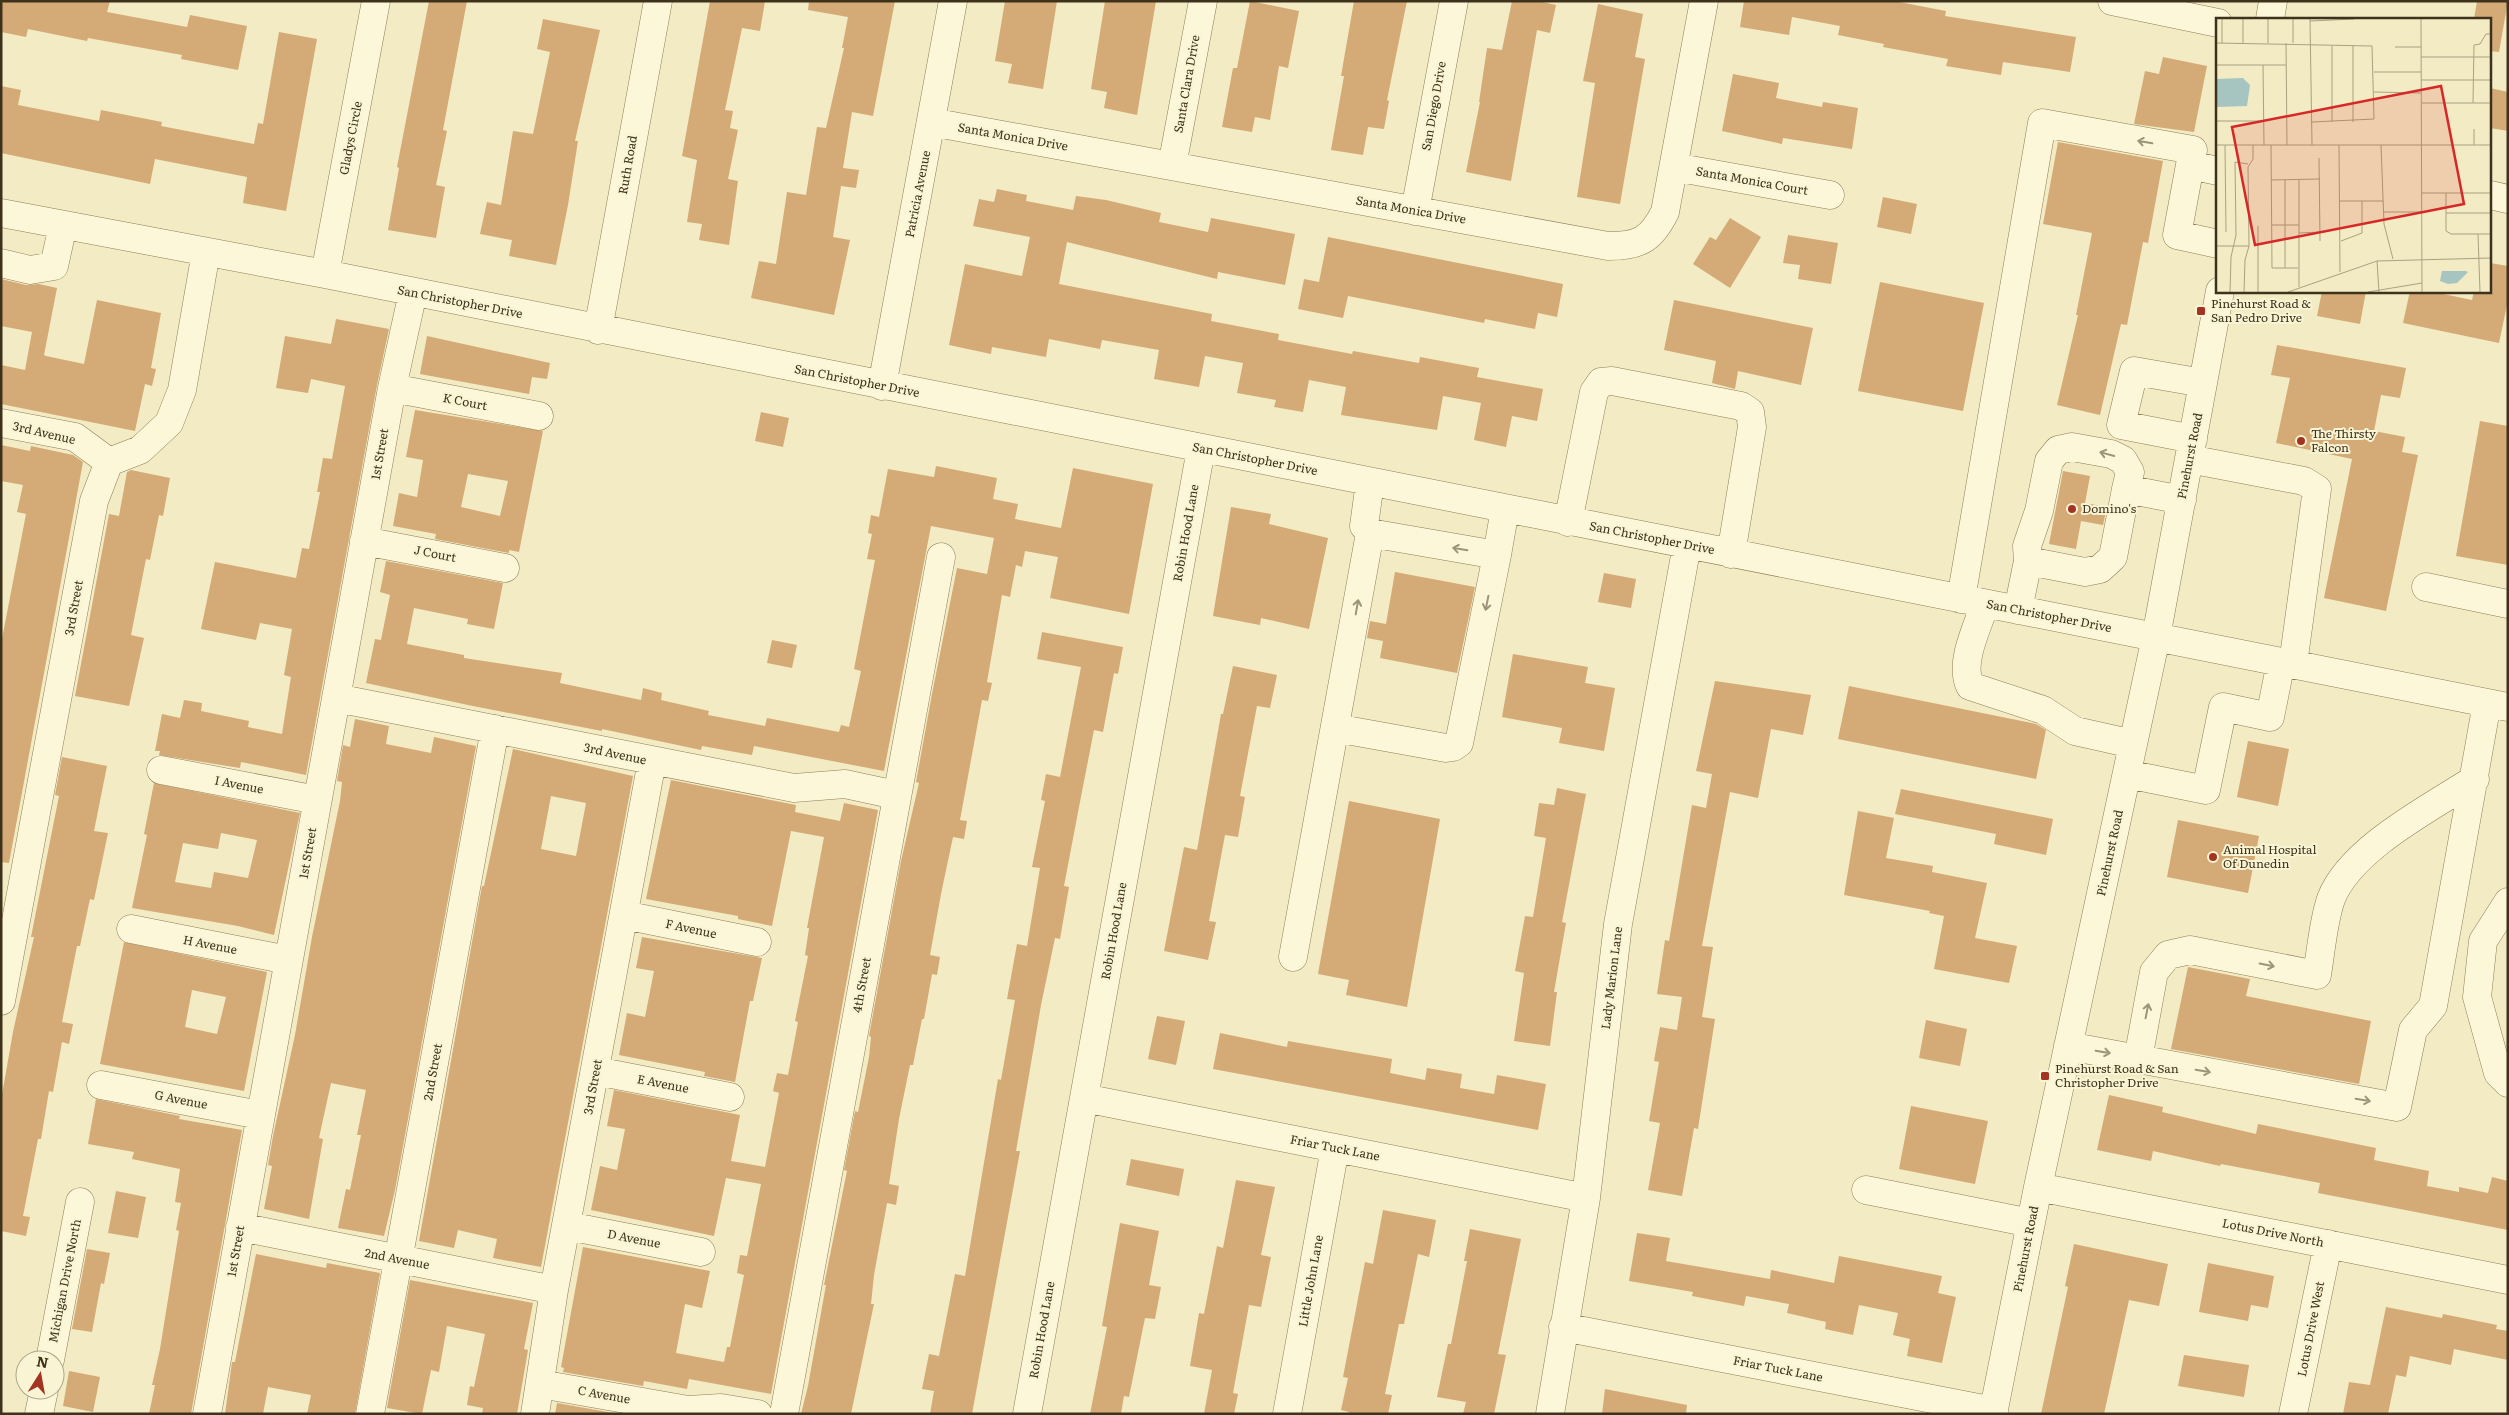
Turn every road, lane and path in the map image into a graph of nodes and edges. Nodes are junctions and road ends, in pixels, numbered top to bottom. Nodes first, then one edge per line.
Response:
1 (376, 1) edge
2 (658, 1) edge
3 (953, 1) edge
4 (1203, 1) edge
5 (1454, 1) edge
6 (1704, 1) edge
7 (2112, 1) edge
8 (2274, 1) edge
9 (2270, 18) edge
10 (2216, 23) edge
11 (931, 122) junction
12 (2192, 158) junction
13 (1172, 166) junction
14 (1674, 167) junction
15 (2216, 170) edge
16 (2492, 195) edge
17 (1830, 196) dead end
18 (2508, 199) edge
19 (1415, 211) junction
20 (1, 213) edge
21 (63, 225) junction
22 (2216, 244) edge
23 (206, 252) junction
24 (1, 263) edge
25 (325, 274) junction
26 (412, 292) junction
27 (2220, 292) edge
28 (598, 330) junction
29 (2203, 383) junction
30 (882, 386) junction
31 (392, 388) junction
32 (539, 416) dead end
33 (1, 423) edge
34 (1201, 449) junction
35 (2191, 449) junction
36 (109, 462) junction
37 (1370, 482) junction
38 (2126, 489) junction
39 (2182, 500) junction
40 (1505, 509) junction
41 (1568, 522) junction
42 (1370, 533) junction
43 (364, 541) junction
44 (1687, 545) junction
45 (1731, 554) junction
46 (1496, 555) junction
47 (941, 557) dead end
48 (2028, 561) junction
49 (506, 568) dead end
50 (2426, 587) dead end
51 (1973, 601) junction
52 (2508, 604) edge
53 (2018, 610) junction
54 (2156, 637) junction
55 (2287, 663) junction
56 (336, 698) junction
57 (2498, 705) edge
58 (1335, 728) junction
59 (495, 729) junction
60 (2133, 744) junction
61 (652, 761) junction
62 (161, 770) dead end
63 (2127, 774) junction
64 (2475, 779) junction
65 (896, 795) junction
66 (317, 800) junction
67 (2508, 902) edge
68 (624, 915) junction
69 (131, 929) dead end
70 (757, 942) dead end
71 (1293, 957) dead end
72 (288, 960) junction
73 (1, 1001) edge
74 (2068, 1046) junction
75 (2138, 1059) junction
76 (596, 1071) junction
77 (2508, 1083) edge
78 (101, 1084) dead end
79 (730, 1097) dead end
80 (1084, 1098) junction
81 (260, 1115) junction
82 (1335, 1148) junction
83 (2038, 1187) junction
84 (1866, 1190) dead end
85 (1586, 1198) junction
86 (80, 1202) dead end
87 (2031, 1223) junction
88 (568, 1226) junction
89 (240, 1228) junction
90 (2328, 1244) junction
91 (701, 1252) dead end
92 (398, 1260) junction
93 (2508, 1280) edge
94 (554, 1290) junction
95 (1563, 1326) junction
96 (52, 1350) edge
97 (540, 1384) junction
98 (42, 1400) edge
99 (1994, 1412) edge
100 (39, 1414) edge
101 (207, 1414) edge
102 (370, 1414) edge
103 (535, 1414) edge
104 (758, 1414) edge
105 (784, 1414) edge
106 (1027, 1414) edge
107 (1287, 1414) edge
108 (1550, 1414) edge
109 (2293, 1414) edge

1 - 25 street, Gladys Circle
2 - 28 street, Ruth Road
3 - 11 street, Patricia Avenue
4 - 13 street, Santa Clara Drive
5 - 19 street, San Diego Drive
6 - 14 street, Santa Monica Drive
7 - 10 street
8 - 9 street
11 - 13 street, Santa Monica Drive
11 - 30 street, Patricia Avenue
12 - 15 street
12 - 22 street
12 -> 51 street
13 - 19 street, Santa Monica Drive
14 - 17 street, Santa Monica Court
14 - 19 street, Santa Monica Drive
16 - 18 street
20 - 21 street, San Christopher Drive
21 - 23 street, San Christopher Drive
21 - 24 street
23 - 25 street, San Christopher Drive
23 - 36 street
25 - 26 street, San Christopher Drive
26 - 28 street, San Christopher Drive
26 - 31 street, 1st Street
27 - 29 street, Pinehurst Road
28 - 30 street, San Christopher Drive
29 - 35 street, Pinehurst Road
29 - 35 street
30 - 34 street, San Christopher Drive
31 - 32 street, K Court
31 - 43 street, 1st Street
33 - 36 street, 3rd Avenue
34 - 37 street, San Christopher Drive
34 - 80 street, Robin Hood Lane
35 - 39 street, Pinehurst Road
35 - 55 street
36 - 73 street, 3rd Street
37 - 40 street, San Christopher Drive
37 - 42 street
38 - 39 street
38 - 48 street
38 -> 48 street
39 - 54 street, Pinehurst Road
40 - 41 street, San Christopher Drive
40 - 46 street
41 - 44 street, San Christopher Drive
41 - 45 street
46 -> 42 street
58 -> 42 street
43 - 49 street, J Court
43 - 56 street, 1st Street
44 - 45 street, San Christopher Drive
44 - 85 street, Lady Marion Lane
45 - 51 street, San Christopher Drive
46 -> 58 street
47 - 65 street, 4th Street
48 - 53 street
50 - 52 street
51 - 53 street, San Christopher Drive
51 - 60 street
53 - 54 street, San Christopher Drive
54 - 55 street, San Christopher Drive
54 - 60 street, Pinehurst Road
55 - 57 street, San Christopher Drive
55 - 63 street
56 - 59 street, 3rd Avenue
56 - 66 street, 1st Street
57 - 64 street
58 - 71 street
59 - 61 street, 3rd Avenue
59 - 92 street, 2nd Street
60 - 63 street, Pinehurst Road
61 - 65 street, 3rd Avenue
61 - 68 street, 3rd Street
62 - 66 street, I Avenue
63 - 74 street, Pinehurst Road
75 -> 64 street
75 -> 64 street
65 - 105 street, 4th Street
66 - 72 street, 1st Street
67 - 77 street
68 - 70 street, F Avenue
68 - 76 street, 3rd Street
69 - 72 street, H Avenue
72 - 81 street, 1st Street
74 -> 75 street
74 - 83 street, Pinehurst Road
76 - 79 street, E Avenue
76 - 88 street, 3rd Street
78 - 81 street, G Avenue
80 - 82 street, Friar Tuck Lane
80 - 106 street, Robin Hood Lane
81 - 89 street, 1st Street
82 - 85 street, Friar Tuck Lane
82 - 107 street, Little John Lane
83 - 87 street, Pinehurst Road
83 - 90 street, Lotus Drive North
84 - 87 street
85 - 95 street, Lady Marion Lane
86 - 96 street, Michigan Drive North
87 - 99 street, Pinehurst Road
88 - 91 street, D Avenue
88 - 94 street, 3rd Street
89 - 92 street, 2nd Avenue
89 - 101 street, 1st Street
90 - 93 street, Lotus Drive North
90 - 109 street, Lotus Drive West
92 - 94 street, 2nd Avenue
92 - 102 street, 2nd Street
94 - 97 street, 3rd Street
95 - 99 street, Friar Tuck Lane
95 - 108 street, Lady Marion Lane
97 - 103 street, 3rd Street
97 - 104 street, C Avenue
98 - 100 street

